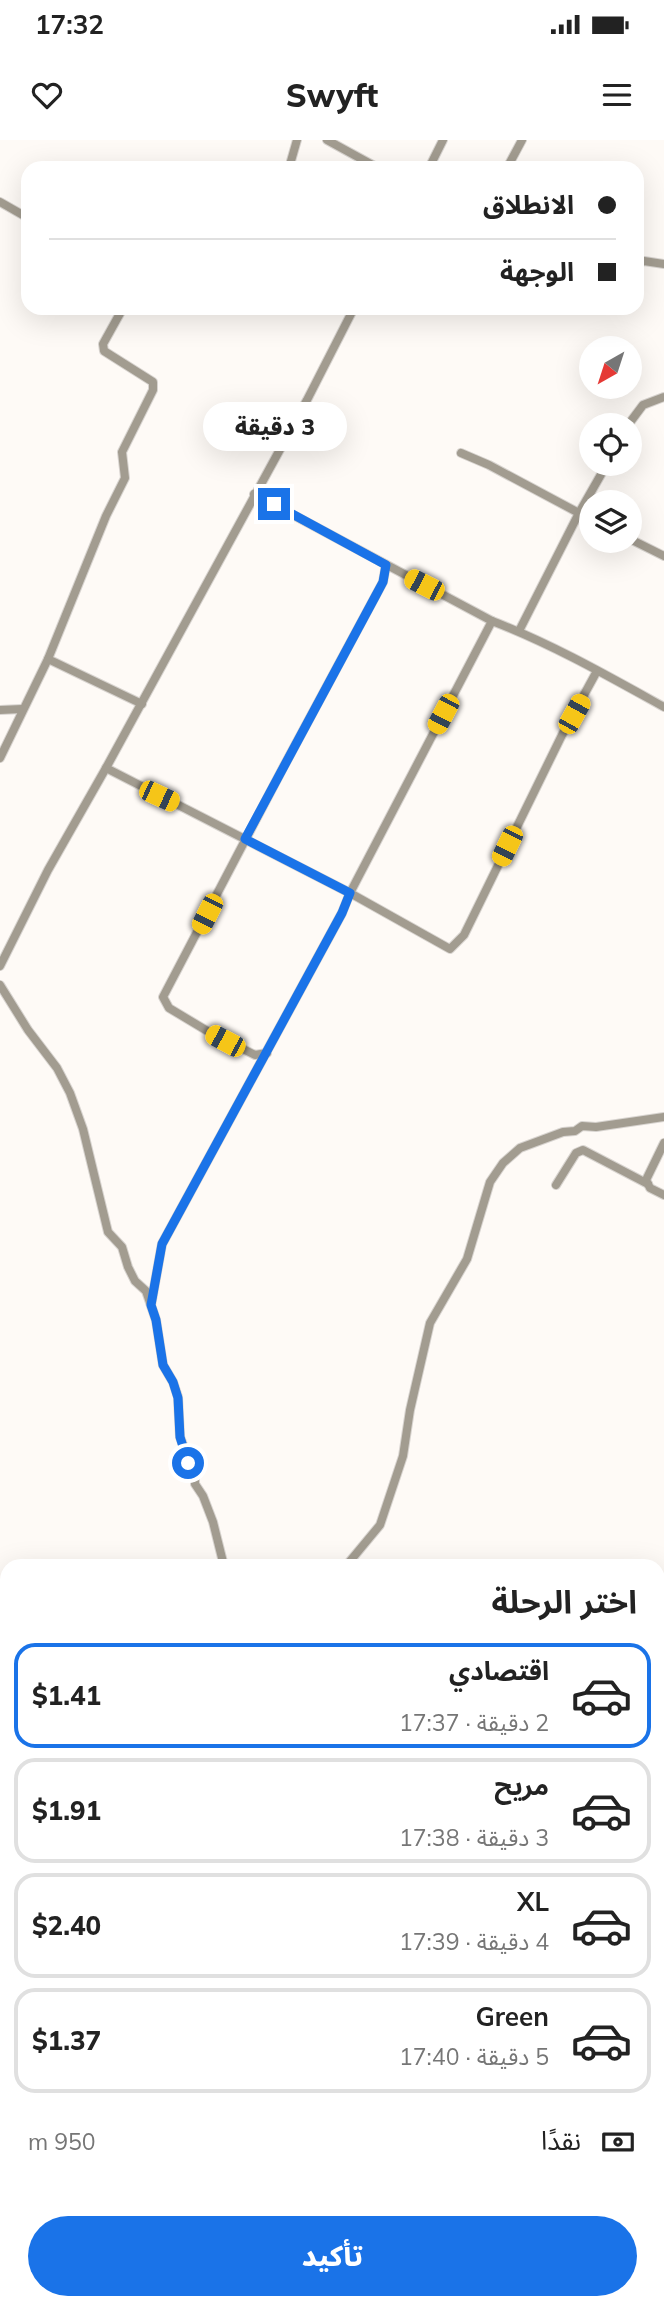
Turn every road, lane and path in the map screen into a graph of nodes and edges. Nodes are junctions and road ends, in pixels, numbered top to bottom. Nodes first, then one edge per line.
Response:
1 (297, 140) edge
2 (327, 140) edge
3 (443, 140) edge
4 (522, 140) edge
5 (291, 161) edge
6 (365, 161) edge
7 (432, 161) edge
8 (511, 161) edge
9 (0, 202) edge
10 (21, 214) edge
11 (644, 261) edge
12 (664, 264) edge
13 (119, 315) edge
14 (350, 315) edge
15 (664, 397) edge
16 (637, 413) edge
17 (461, 453) dead end
18 (254, 494) junction
19 (579, 513) joint
20 (642, 545) edge
21 (664, 556) edge
22 (386, 565) junction
23 (492, 621) junction
24 (519, 631) junction
25 (48, 659) junction
26 (597, 671) junction
27 (142, 704) junction
28 (664, 707) edge
29 (22, 709) junction
30 (0, 710) edge
31 (0, 758) edge
32 (106, 768) junction
33 (245, 839) junction
34 (350, 893) junction
35 (0, 966) edge
36 (0, 985) edge
37 (267, 1053) junction
38 (664, 1117) edge
39 (664, 1143) edge
40 (648, 1184) junction
41 (556, 1185) dead end
42 (664, 1195) edge
43 (151, 1305) junction
44 (222, 1559) edge
45 (352, 1559) edge

1 - 5 street
2 - 6 street
3 - 7 street
4 - 8 street
9 - 10 street
11 - 12 street
13 - 25 street
14 - 18 street
15 - 16 street
17 - 19 street
18 - 22 street
18 - 27 street
19 - 24 street
20 - 21 street
22 - 23 street
22 - 33 street
23 - 24 street
23 - 34 street
24 - 26 street
25 - 27 street
25 - 29 street
26 - 28 street
26 - 34 street
27 - 32 street
29 - 30 street
29 - 31 street
32 - 33 street
32 - 35 street
33 - 34 street
33 - 37 street
34 - 37 street
36 - 43 street
37 - 43 street
38 - 45 street
39 - 40 street
40 - 41 street
40 - 42 street
43 - 44 street

